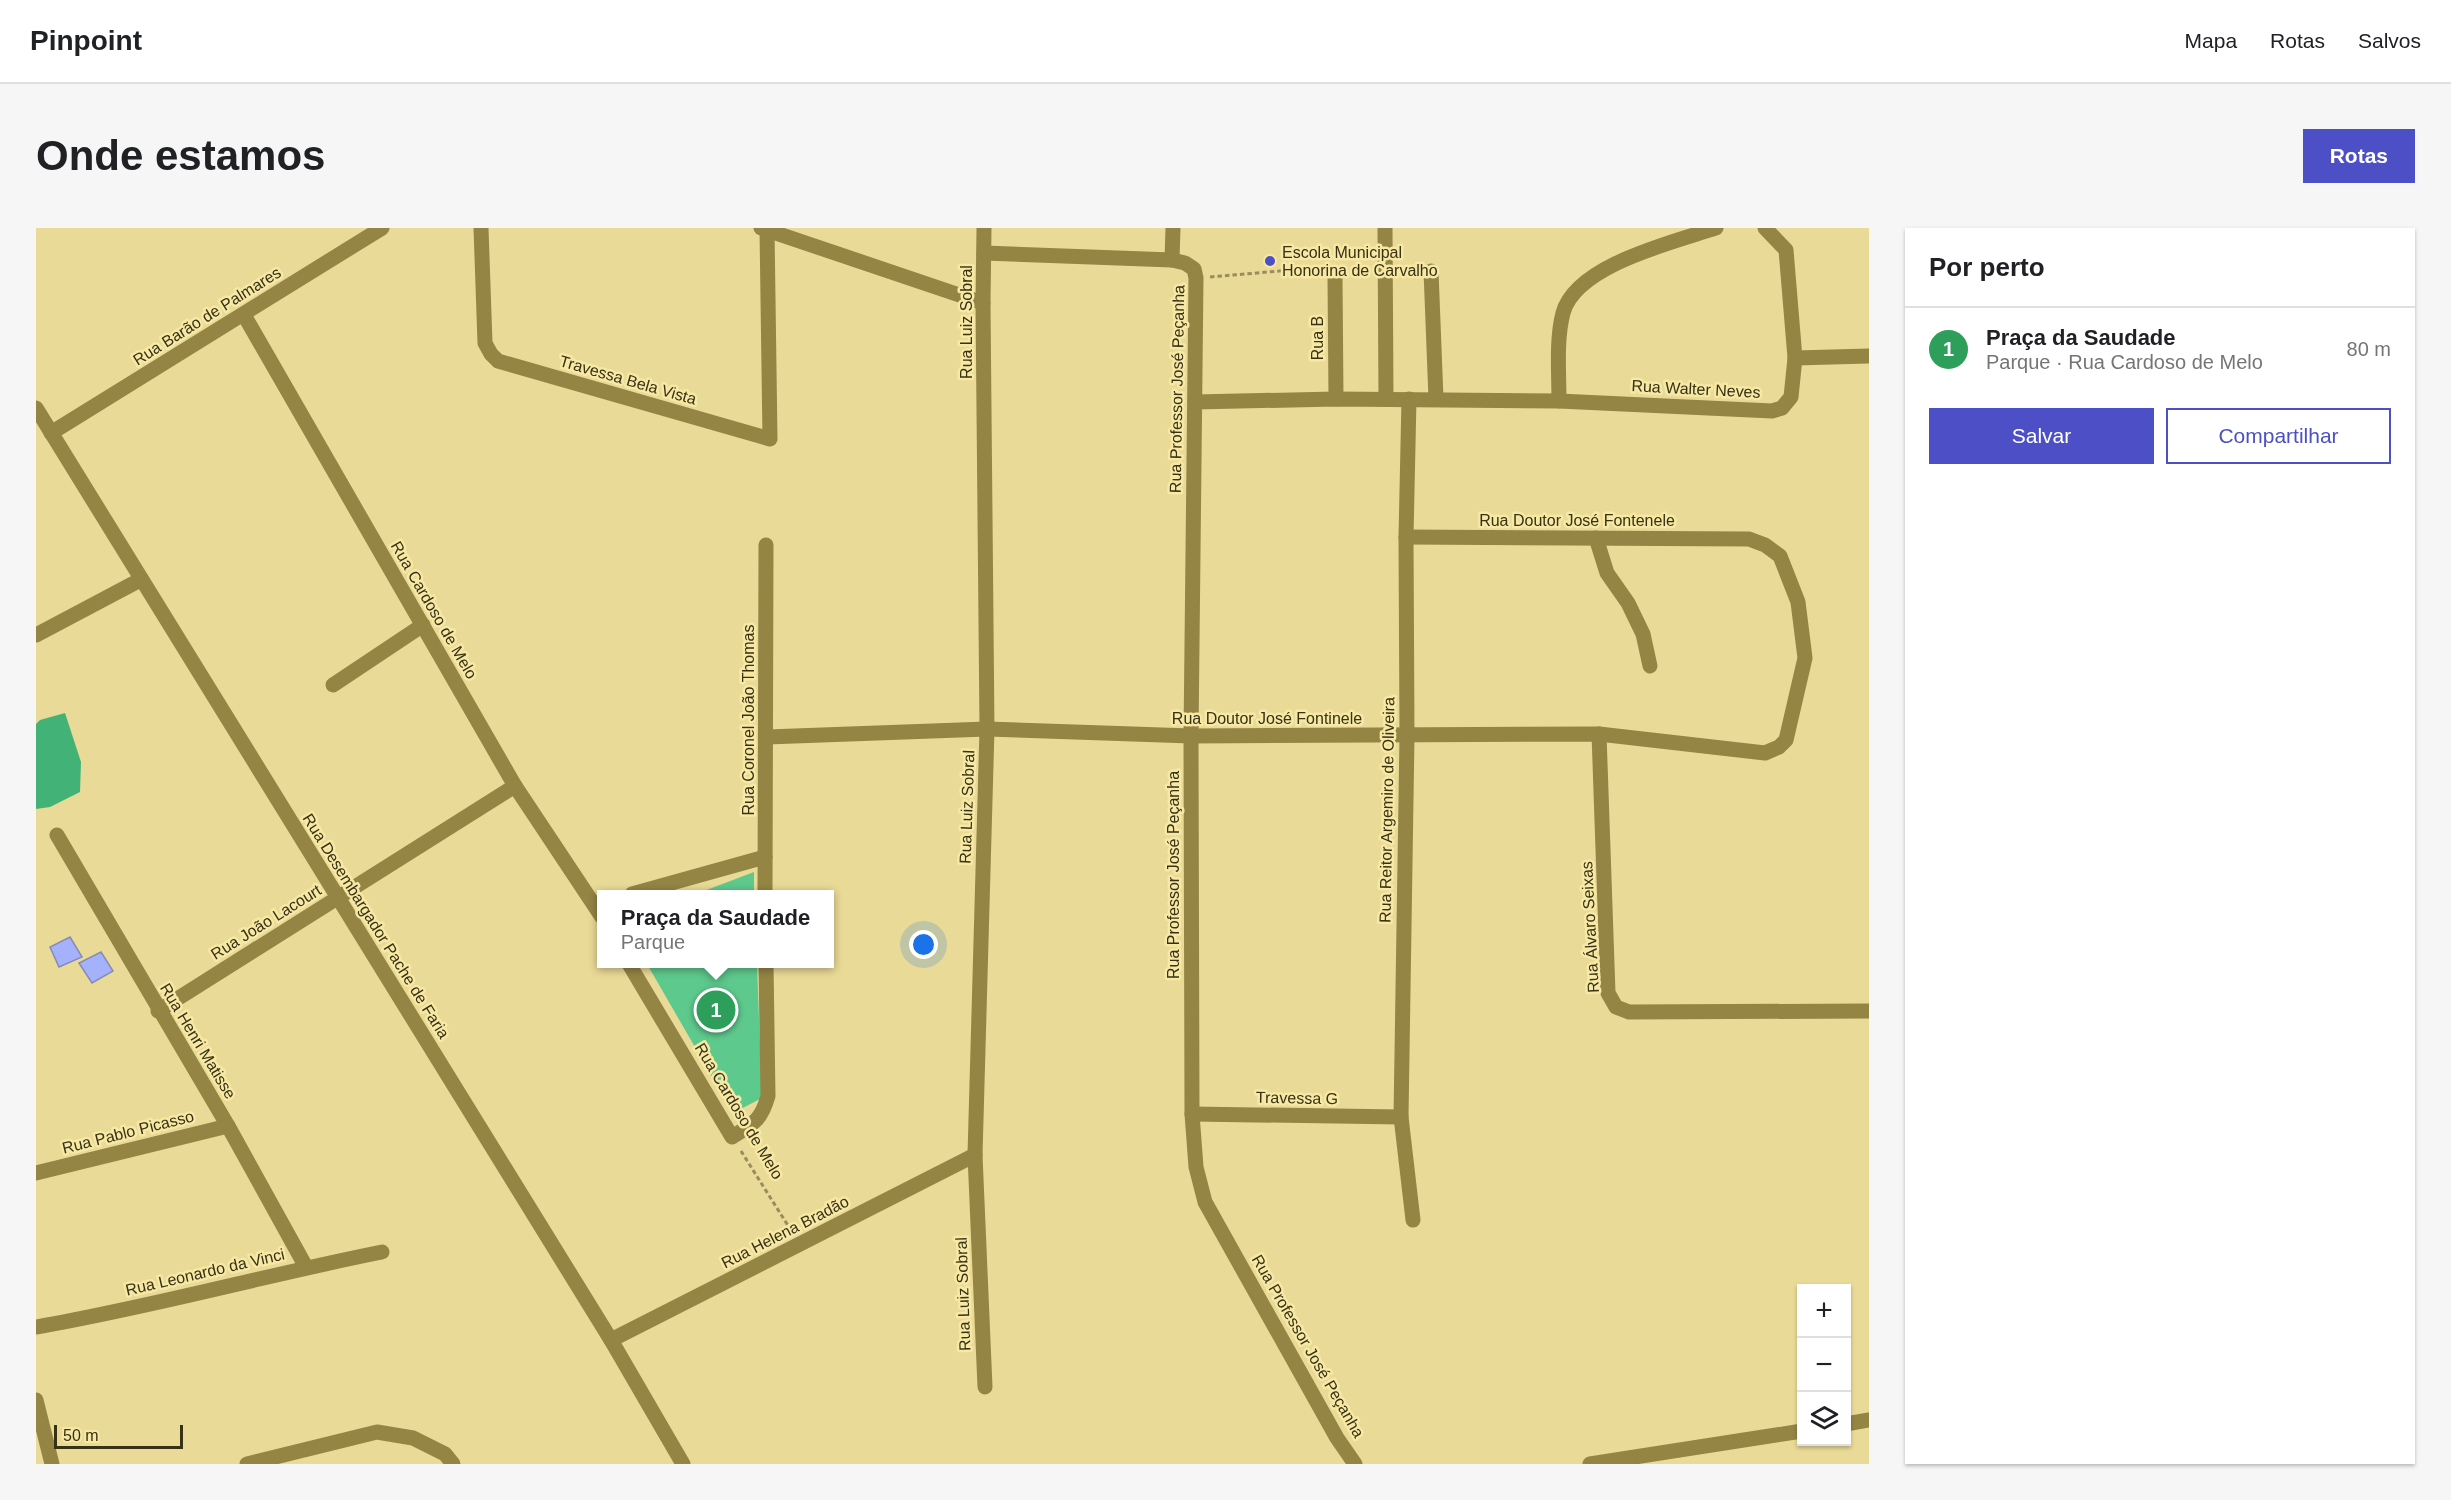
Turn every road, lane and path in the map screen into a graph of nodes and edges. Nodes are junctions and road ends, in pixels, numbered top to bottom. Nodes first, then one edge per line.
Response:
1 (382, 228) edge
2 (481, 228) edge
3 (984, 228) edge
4 (1173, 228) edge
5 (1385, 228) edge
6 (1716, 228) edge
7 (1764, 228) edge
8 (764, 229) edge
9 (984, 253) junction
10 (1172, 260) junction
11 (1431, 271) dead end
12 (1335, 277) joint
13 (1196, 278) junction
14 (982, 303) junction
15 (244, 315) junction
16 (1869, 356) edge
17 (1795, 358) junction
18 (1335, 399) junction
19 (1386, 399) junction
20 (1409, 399) junction
21 (1436, 399) junction
22 (1559, 400) junction
23 (1195, 402) junction
24 (36, 408) edge
25 (51, 433) junction
26 (1406, 537) junction
27 (1596, 538) junction
28 (766, 545) dead end
29 (140, 580) junction
30 (423, 625) junction
31 (36, 635) edge
32 (1650, 666) dead end
33 (333, 685) dead end
34 (987, 729) junction
35 (1599, 734) junction
36 (1191, 736) junction
37 (1407, 736) junction
38 (767, 738) junction
39 (1766, 753) joint
40 (515, 786) junction
41 (57, 836) dead end
42 (765, 857) junction
43 (646, 890) edge
44 (765, 890) edge
45 (337, 898) junction
46 (597, 904) edge
47 (632, 968) edge
48 (766, 968) edge
49 (158, 1011) junction
50 (1869, 1011) edge
51 (1192, 1114) junction
52 (1401, 1117) junction
53 (228, 1126) junction
54 (732, 1137) junction
55 (975, 1155) junction
56 (36, 1173) edge
57 (1413, 1220) dead end
58 (800, 1245) junction
59 (381, 1252) dead end
60 (306, 1267) junction
61 (36, 1327) edge
62 (611, 1340) junction
63 (985, 1387) dead end
64 (36, 1400) edge
65 (1869, 1420) edge
66 (1851, 1423) edge
67 (1797, 1432) edge
68 (52, 1464) edge
69 (247, 1464) edge
70 (453, 1464) edge
71 (683, 1464) edge
72 (1356, 1464) edge
73 (1590, 1464) edge

1 - 15 street, Rua Barão de Palmares
2 - 8 street, Travessa Bela Vista
3 - 9 street, Rua Luiz Sobral
4 - 10 street
5 - 19 street
6 - 22 street
7 - 17 street, Rua Walter Neves
8 - 14 street
9 - 10 street
9 - 14 street, Rua Luiz Sobral
10 - 13 street, Rua Professor José Peçanha
11 - 21 street
12 - 13 path
12 - 18 street, Rua B
13 - 23 street, Rua Professor José Peçanha
14 - 34 street, Rua Luiz Sobral
15 - 25 street, Rua Barão de Palmares
15 - 30 street, Rua Cardoso de Melo
16 - 17 street
17 - 22 street, Rua Walter Neves
18 - 19 street, Rua Walter Neves
18 - 23 street, Rua Walter Neves
19 - 20 street, Rua Walter Neves
20 - 21 street, Rua Walter Neves
20 - 26 street, Rua Reitor Argemiro de Oliveira
21 - 22 street, Rua Walter Neves
23 - 36 street, Rua Professor José Peçanha
24 - 25 street, Rua Desembargador Pache de Faria
25 - 29 street, Rua Desembargador Pache de Faria
26 - 27 street, Rua Doutor José Fontenele
26 - 37 street, Rua Reitor Argemiro de Oliveira
27 - 32 street
27 - 39 street, Rua Doutor José Fontenele
28 - 38 street, Rua Coronel João Thomas
29 - 31 street
29 - 45 street, Rua Desembargador Pache de Faria
30 - 33 street
30 - 40 street, Rua Cardoso de Melo
34 - 36 street, Rua Doutor José Fontinele
34 - 38 street, Rua Doutor José Fontinele
34 - 55 street, Rua Luiz Sobral
35 - 37 street, Rua Doutor José Fontinele
35 - 39 street, Rua Doutor José Fontinele
35 - 50 street, Rua Álvaro Seixas
36 - 37 street, Rua Doutor José Fontinele
36 - 51 street, Rua Professor José Peçanha
37 - 52 street, Rua Reitor Argemiro de Oliveira
38 - 42 street, Rua Coronel João Thomas
40 - 45 street, Rua João Lacourt
40 - 46 street, Rua Cardoso de Melo
41 - 49 street, Rua Henri Matisse
42 - 43 street
42 - 44 street, Rua Coronel João Thomas
45 - 49 street, Rua João Lacourt
45 - 62 street, Rua Desembargador Pache de Faria
47 - 54 street, Rua Cardoso de Melo
48 - 54 street
49 - 53 street, Rua Henri Matisse
51 - 52 street, Travessa G
51 - 72 street, Rua Professor José Peçanha
52 - 57 street, Rua Reitor Argemiro de Oliveira
53 - 56 street, Rua Pablo Picasso
53 - 60 street, Rua Henri Matisse
54 - 58 path, Rua Cardoso de Melo
55 - 58 street, Rua Helena Bradão
55 - 63 street, Rua Luiz Sobral
58 - 62 street, Rua Helena Bradão
59 - 60 street, Rua Leonardo da Vinci
60 - 61 street, Rua Leonardo da Vinci
62 - 71 street, Rua Desembargador Pache de Faria
64 - 68 street
65 - 66 street
67 - 73 street
69 - 70 street

